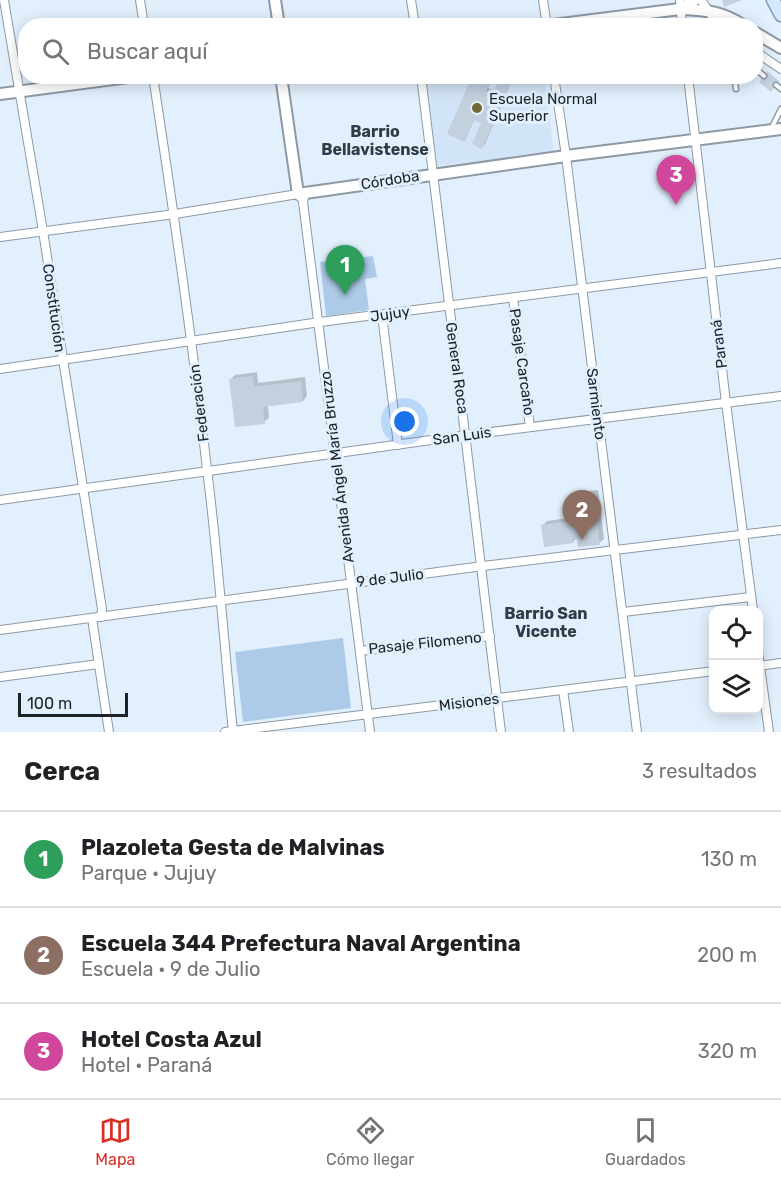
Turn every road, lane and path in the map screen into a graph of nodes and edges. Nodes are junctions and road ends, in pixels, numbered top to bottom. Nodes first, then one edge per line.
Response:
1 (4, 0) edge
2 (140, 0) edge
3 (269, 0) edge
4 (275, 0) edge
5 (411, 0) edge
6 (543, 0) edge
7 (695, 0) edge
8 (701, 0) edge
9 (774, 0) edge
10 (680, 4) edge
11 (709, 10) junction
12 (781, 15) edge
13 (143, 18) edge
14 (272, 18) edge
15 (278, 18) edge
16 (414, 18) edge
17 (545, 18) edge
18 (591, 18) edge
19 (713, 18) edge
20 (729, 18) edge
21 (763, 37) edge
22 (781, 48) edge
23 (763, 57) edge
24 (781, 69) edge
25 (78, 84) edge
26 (154, 84) edge
27 (281, 84) edge
28 (288, 84) edge
29 (423, 84) edge
30 (555, 84) edge
31 (689, 84) edge
32 (735, 84) edge
33 (776, 85) dead end
34 (736, 89) dead end
35 (781, 89) edge
36 (19, 92) junction
37 (0, 94) edge
38 (781, 109) edge
39 (776, 130) edge
40 (695, 139) junction
41 (566, 156) junction
42 (433, 174) junction
43 (302, 197) junction
44 (175, 214) junction
45 (43, 231) junction
46 (0, 237) edge
47 (781, 263) edge
48 (711, 272) junction
49 (582, 288) junction
50 (513, 298) junction
51 (448, 306) junction
52 (382, 315) junction
53 (320, 322) junction
54 (192, 341) junction
55 (62, 361) junction
56 (0, 369) edge
57 (781, 396) edge
58 (726, 403) junction
59 (598, 419) junction
60 (531, 427) junction
61 (467, 435) junction
62 (398, 445) junction
63 (335, 453) junction
64 (208, 471) junction
65 (83, 489) junction
66 (0, 500) edge
67 (781, 530) edge
68 (744, 533) junction
69 (614, 552) junction
70 (483, 566) junction
71 (351, 583) junction
72 (751, 597) junction
73 (220, 601) junction
74 (752, 606) edge
75 (623, 612) junction
76 (97, 618) junction
77 (0, 630) edge
78 (490, 636) junction
79 (360, 651) junction
80 (781, 663) edge
81 (99, 664) junction
82 (763, 665) edge
83 (709, 672) edge
84 (0, 677) edge
85 (631, 680) junction
86 (563, 690) junction
87 (763, 690) edge
88 (497, 699) junction
89 (367, 714) junction
90 (109, 732) edge
91 (230, 732) edge
92 (370, 732) edge
93 (501, 732) edge
94 (569, 732) edge
95 (637, 732) edge
96 (770, 732) edge

1 - 36 street, Constitución
2 - 13 street
3 - 14 street
4 - 15 street
5 - 16 street
6 - 17 street
7 - 10 street
8 - 11 street
9 - 12 main road
10 - 11 street
10 - 18 street
11 - 19 street
11 - 20 street
21 - 22 street
23 - 24 street
25 - 36 street
26 - 44 street, Federación
27 - 43 street, Avenida Ángel María Bruzzo
28 - 43 street, Avenida Ángel María Bruzzo
29 - 42 street, General Roca
30 - 41 street, Sarmiento
31 - 40 street, Paraná
32 - 34 lane
33 - 35 lane
36 - 37 street
36 - 45 street, Constitución
38 - 39 lane
39 - 40 street, Córdoba
40 - 41 street, Córdoba
40 - 48 street, Paraná
41 - 42 street, Córdoba
41 - 49 street, Sarmiento
42 - 43 street, Córdoba
42 - 51 street, General Roca
43 - 44 street, Córdoba
43 - 53 street, Avenida Ángel María Bruzzo
44 - 45 street, Córdoba
44 - 54 street, Federación
45 - 46 street, Córdoba
45 - 55 street, Constitución
47 - 48 street, Jujuy
48 - 49 street, Jujuy
48 - 58 street, Paraná
49 - 50 street, Jujuy
49 - 59 street, Sarmiento
50 - 51 street, Jujuy
50 - 60 street, Pasaje Carcaño
51 - 52 street, Jujuy
51 - 61 street, General Roca
52 - 53 street, Jujuy
52 - 62 street
53 - 54 street, Jujuy
53 - 63 street, Avenida Ángel María Bruzzo
54 - 55 street, Jujuy
54 - 64 street, Federación
55 - 56 street, Jujuy
55 - 65 street, Constitución
57 - 58 street, San Luis
58 - 59 street, San Luis
58 - 68 street, Paraná
59 - 60 street, San Luis
59 - 69 street, Sarmiento
60 - 61 street, San Luis
61 - 62 street, San Luis
61 - 70 street, General Roca
62 - 63 street, San Luis
63 - 64 street, San Luis
63 - 71 street, Avenida Ángel María Bruzzo
64 - 65 street, San Luis
64 - 73 street, Federación
65 - 66 street, San Luis
65 - 76 street, Constitución
67 - 68 street, 9 de Julio
68 - 69 street, 9 de Julio
68 - 72 street, Paraná
69 - 70 street, 9 de Julio
69 - 75 street, Sarmiento
70 - 71 street, 9 de Julio
70 - 78 street, General Roca
71 - 73 street, 9 de Julio
71 - 79 street, Avenida Ángel María Bruzzo
72 - 74 street, Paraná
72 - 75 street
73 - 76 street, 9 de Julio
73 - 91 street, Federación
75 - 85 street, Sarmiento
76 - 77 street, 9 de Julio
76 - 81 street, Constitución
78 - 79 street, Pasaje Filomeno
78 - 88 street, General Roca
79 - 89 street, Avenida Ángel María Bruzzo
80 - 82 street
81 - 84 street
81 - 90 street, Constitución
83 - 85 street, Misiones
85 - 86 street, Misiones
85 - 95 street, Sarmiento
86 - 88 street, Misiones
86 - 94 street
87 - 96 street
88 - 89 street, Misiones
88 - 93 street, General Roca
89 - 91 street, Misiones
89 - 92 street, Avenida Ángel María Bruzzo

